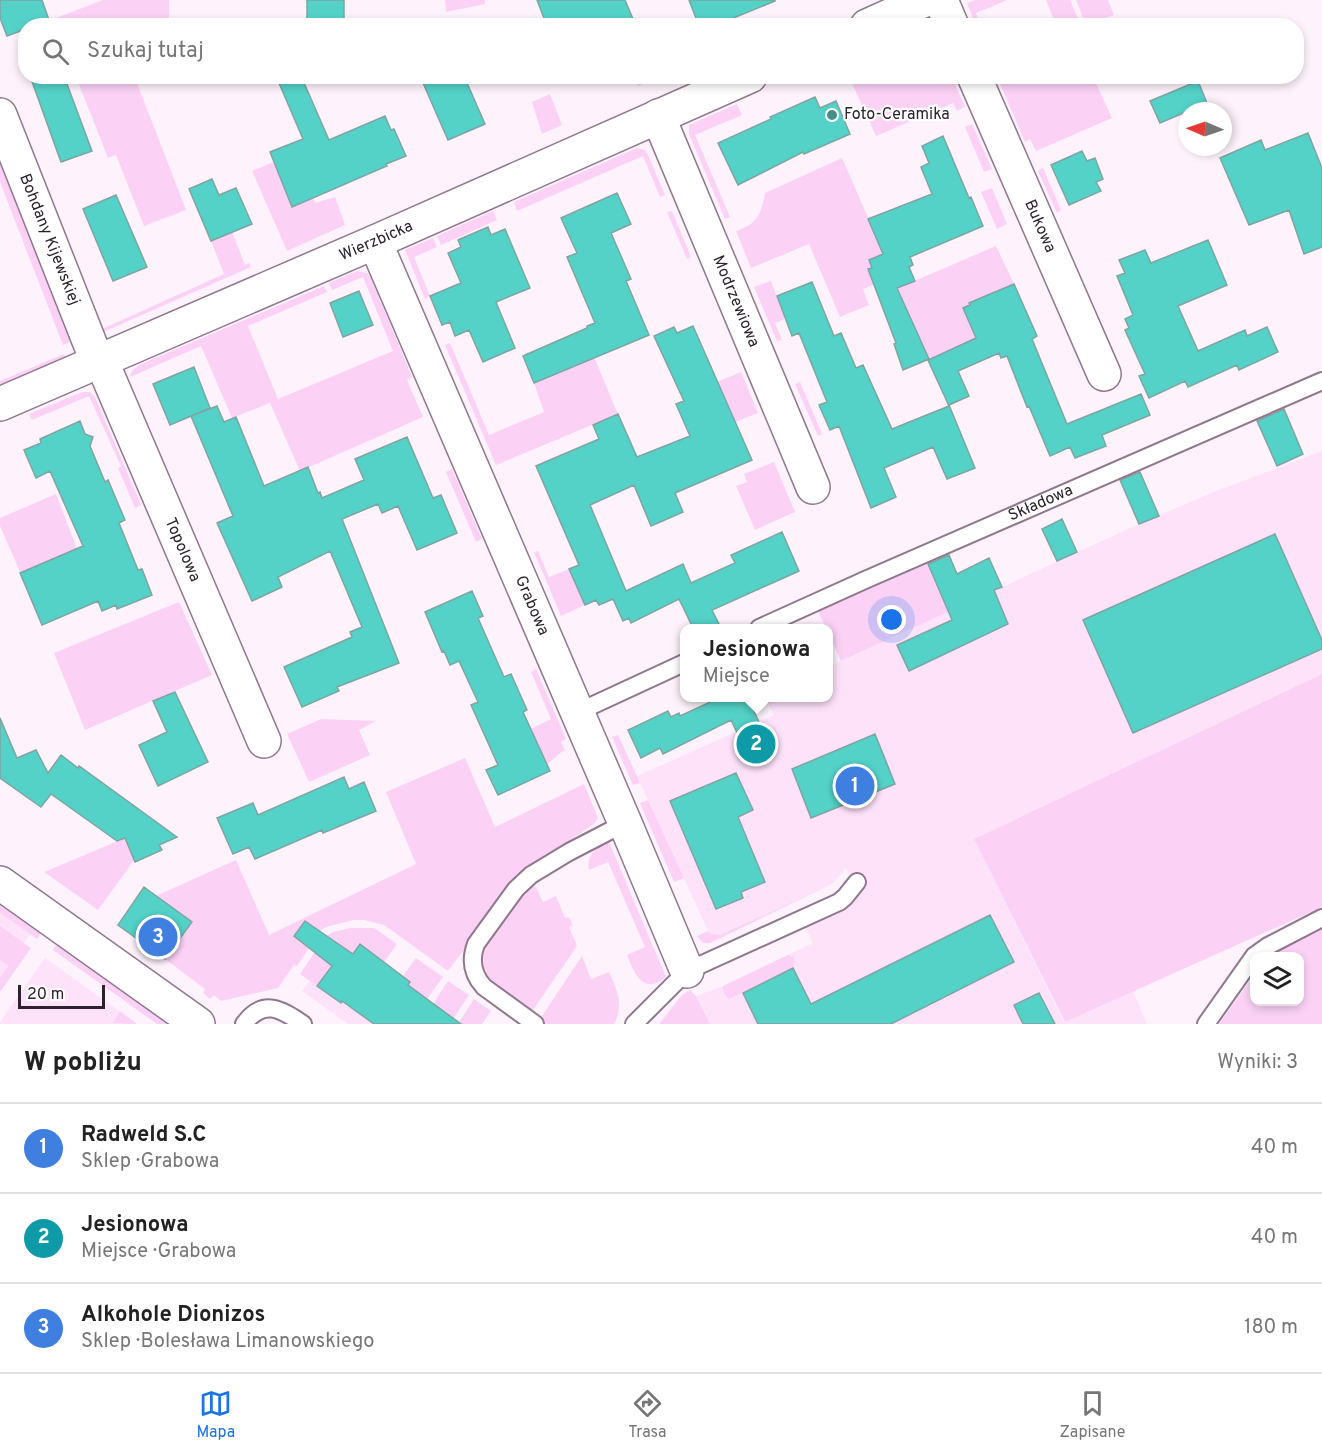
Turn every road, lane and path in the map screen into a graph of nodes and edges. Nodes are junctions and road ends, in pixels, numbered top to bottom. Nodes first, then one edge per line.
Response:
1 (925, 0) edge
2 (941, 0) edge
3 (885, 18) edge
4 (949, 18) edge
5 (732, 84) edge
6 (977, 84) edge
7 (0, 115) edge
8 (658, 116) junction
9 (375, 242) junction
10 (100, 361) junction
11 (1104, 374) dead end
12 (1322, 381) edge
13 (0, 404) edge
14 (813, 487) dead end
15 (768, 624) edge
16 (680, 665) edge
17 (576, 713) junction
18 (264, 741) dead end
19 (625, 823) junction
20 (857, 882) dead end
21 (0, 883) edge
22 (1322, 918) edge
23 (687, 971) junction
24 (198, 1024) edge
25 (244, 1024) edge
26 (303, 1024) edge
27 (535, 1024) edge
28 (634, 1024) edge
29 (1206, 1024) edge

1 - 3 street
2 - 4 street
5 - 8 street, Wierzbicka
6 - 11 street, Bukowa
7 - 10 street, Bohdany Kijewskiej
8 - 9 street, Wierzbicka
8 - 14 street, Modrzewiowa
9 - 10 street, Wierzbicka
9 - 17 street, Grabowa
10 - 13 street, Wierzbicka
10 - 18 street, Topolowa
12 - 15 lane, Składowa
16 - 17 lane
17 - 19 street, Grabowa
19 - 23 street, Grabowa
19 - 27 lane
20 - 23 lane
21 - 24 street
22 - 29 lane
23 - 28 lane
25 - 26 lane

